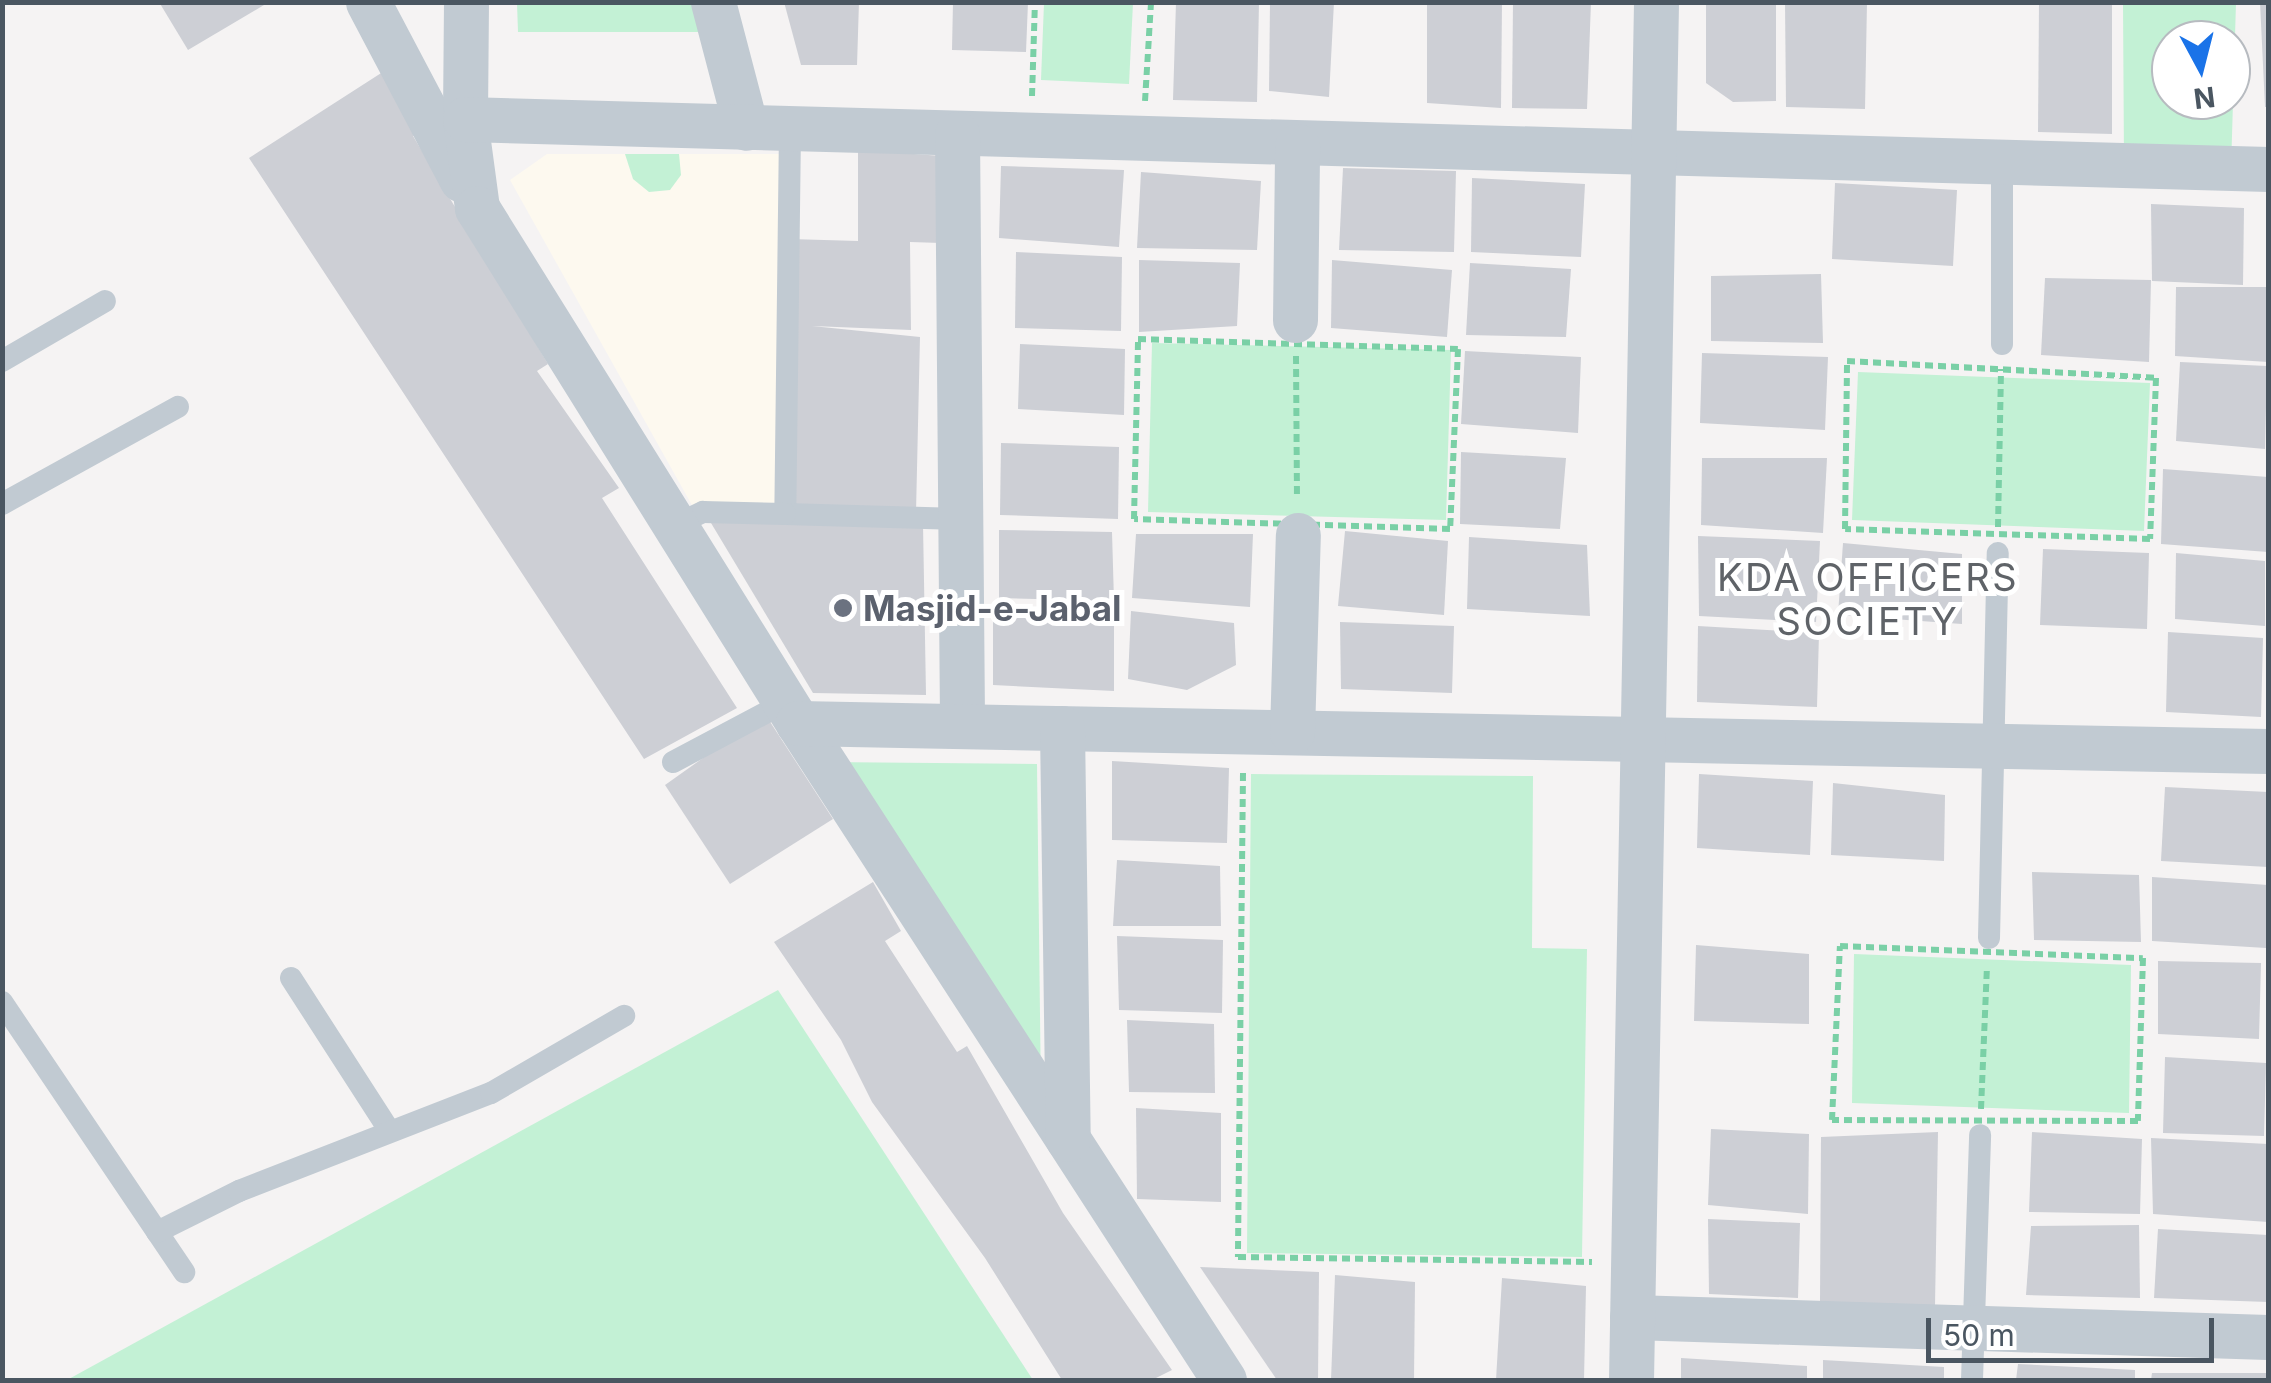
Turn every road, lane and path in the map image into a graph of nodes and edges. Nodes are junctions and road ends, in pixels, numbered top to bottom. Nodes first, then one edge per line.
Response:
1 (368, 2) edge
2 (466, 2) edge
3 (714, 2) edge
4 (1036, 2) edge
5 (1151, 2) edge
6 (1656, 2) edge
7 (465, 118) junction
8 (746, 128) junction
9 (790, 129) junction
10 (956, 134) junction
11 (1030, 137) junction
12 (1143, 140) junction
13 (1297, 146) junction
14 (1654, 155) junction
15 (2002, 160) junction
16 (2268, 170) edge
17 (477, 208) junction
18 (106, 301) dead end
19 (1295, 332) junction
20 (2001, 354) junction
21 (2, 361) edge
22 (178, 407) dead end
23 (2, 504) edge
24 (785, 514) junction
25 (960, 519) junction
26 (676, 526) junction
27 (1298, 529) junction
28 (1998, 545) junction
29 (792, 712) junction
30 (962, 724) junction
31 (1062, 728) junction
32 (1243, 731) junction
33 (1292, 732) junction
34 (1640, 739) junction
35 (1995, 744) junction
36 (2268, 750) edge
37 (673, 762) dead end
38 (1988, 945) junction
39 (290, 978) dead end
40 (2, 1002) edge
41 (624, 1016) dead end
42 (1980, 1129) junction
43 (389, 1130) junction
44 (1068, 1139) junction
45 (157, 1232) junction
46 (1633, 1263) junction
47 (184, 1272) dead end
48 (1632, 1317) junction
49 (1973, 1331) junction
50 (2268, 1338) edge
51 (1224, 1380) edge
52 (1631, 1380) edge
53 (1972, 1380) edge

1 - 17 street
2 - 7 street
3 - 8 street
4 - 11 path
5 - 12 path
6 - 14 street
7 - 8 street
7 - 17 street
8 - 9 street
9 - 10 street
9 - 24 lane
10 - 11 street
10 - 25 street
11 - 12 street
12 - 13 street
13 - 14 street
13 - 19 street
14 - 15 street
14 - 34 street
15 - 16 street
15 - 20 lane
17 - 26 street
18 - 21 lane
19 - 27 path
19 - 27 path
19 - 27 path
20 - 28 path
20 - 28 path
20 - 28 path
22 - 23 lane
24 - 25 lane
24 - 26 lane
25 - 30 street
26 - 29 street
27 - 33 street
28 - 35 lane
29 - 30 street
29 - 37 lane
29 - 44 street
30 - 31 street
31 - 32 street
31 - 44 street
32 - 33 street
32 - 46 path
33 - 34 street
34 - 35 street
34 - 46 street
35 - 36 street
35 - 38 lane
38 - 42 path
38 - 42 path
38 - 42 path
39 - 43 lane
40 - 45 lane
41 - 43 lane
42 - 49 lane
43 - 45 lane
44 - 51 street
45 - 47 lane
46 - 48 street
48 - 49 street
48 - 52 street
49 - 50 street
49 - 53 lane

